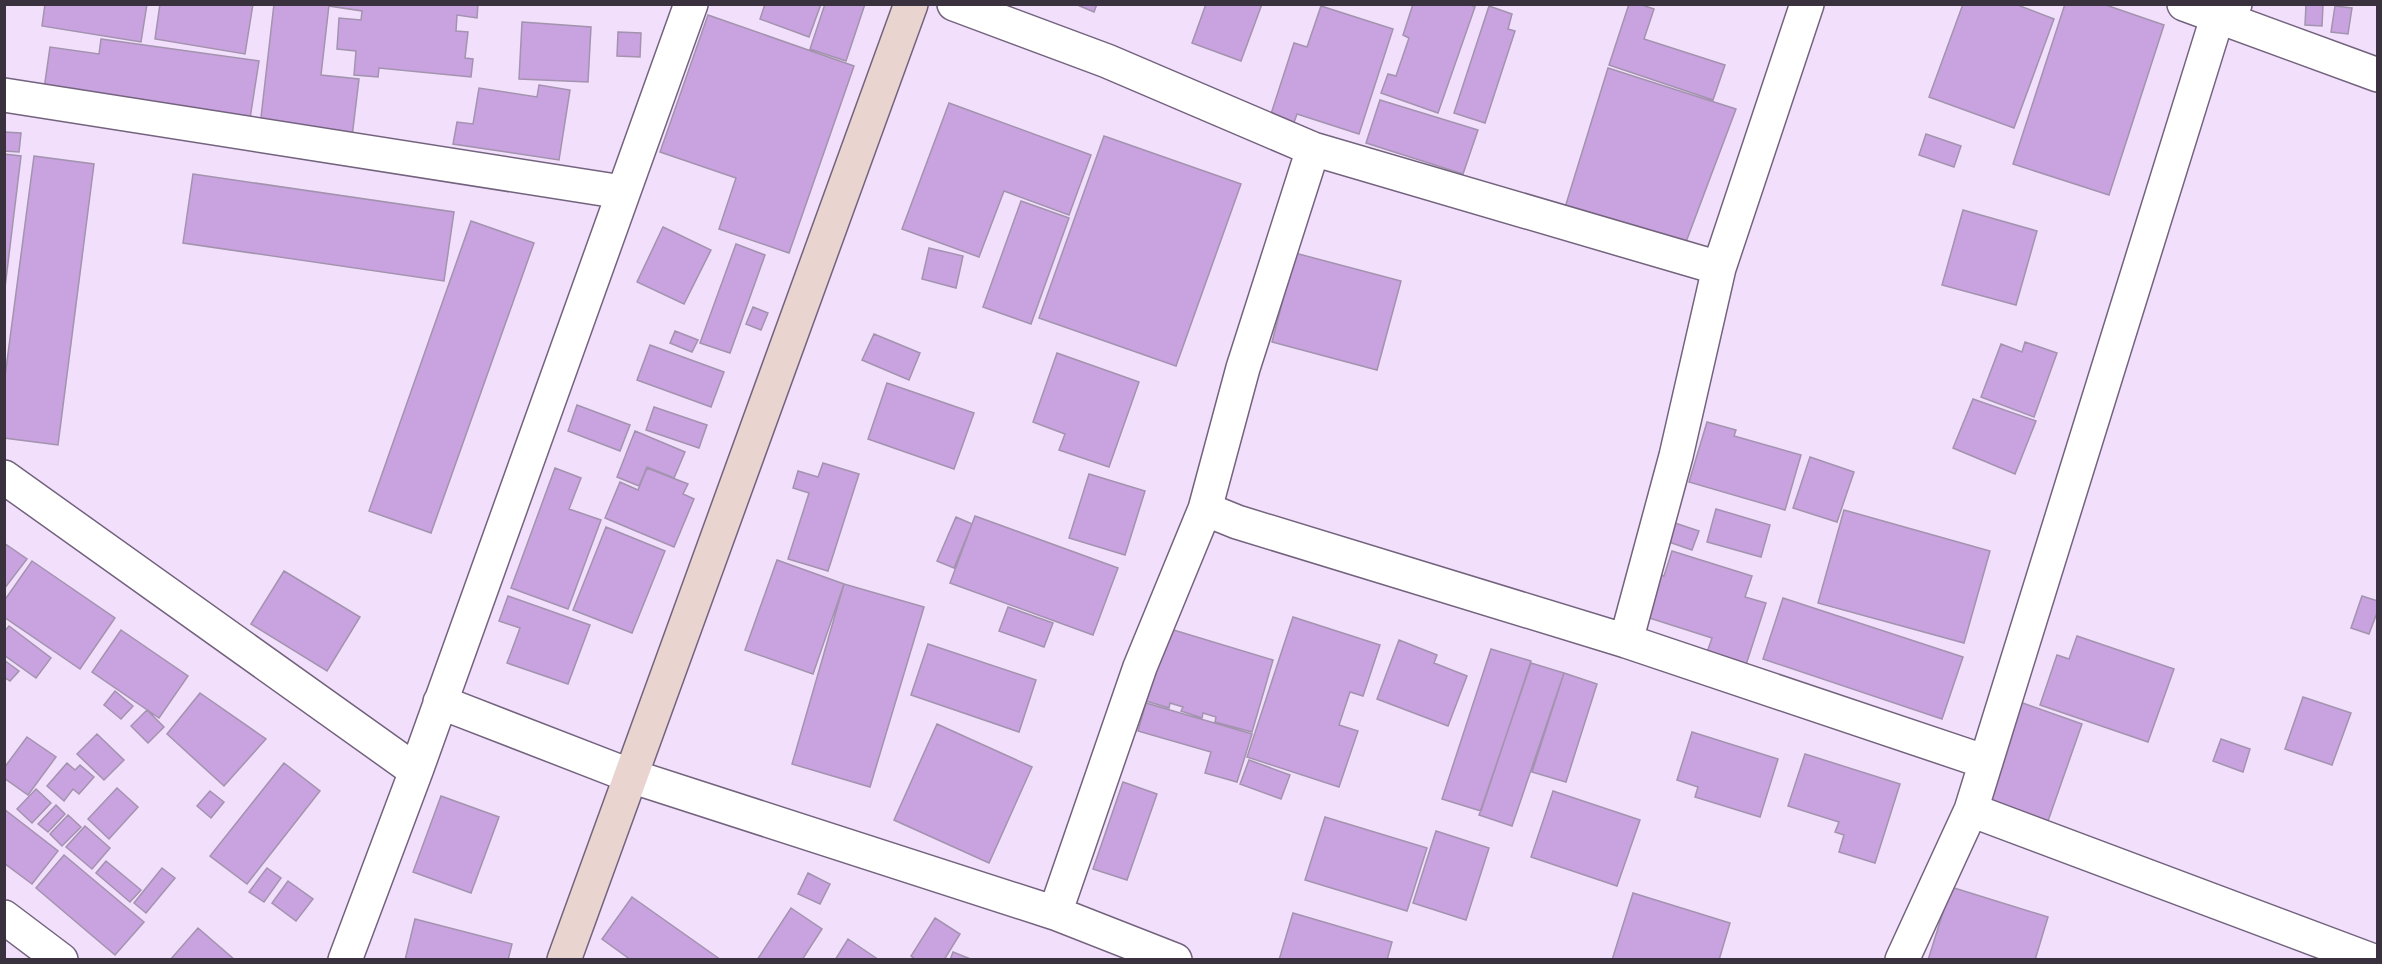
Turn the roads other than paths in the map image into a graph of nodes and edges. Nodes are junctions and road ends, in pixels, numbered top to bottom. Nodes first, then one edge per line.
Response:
1 (691, 4) edge
2 (910, 4) edge
3 (954, 4) edge
4 (1807, 4) edge
5 (2184, 4) edge
6 (2226, 11) edge
7 (2378, 75) edge
8 (4, 94) edge
9 (1312, 149) junction
10 (622, 192) junction
11 (1719, 268) junction
12 (4, 477) edge
13 (1205, 509) junction
14 (1626, 641) junction
15 (440, 702) junction
16 (1986, 762) junction
17 (416, 771) junction
18 (631, 776) junction
19 (1971, 810) junction
20 (1055, 913) junction
21 (4, 917) edge
22 (61, 960) edge
23 (345, 960) edge
24 (564, 960) edge
25 (1175, 960) edge
26 (1902, 960) edge
27 (2371, 960) edge

1 - 10 street
2 - 18 street
3 - 9 street
4 - 11 street
5 - 6 street
6 - 7 street
6 - 16 street
8 - 10 street
9 - 11 street
9 - 13 street
10 - 15 street
11 - 14 street
12 - 17 street
13 - 14 street
13 - 20 street
14 - 16 street
15 - 17 street
15 - 18 street
16 - 19 street
17 - 23 street
18 - 20 street
18 - 24 street
19 - 26 street
19 - 27 street
20 - 25 street
21 - 22 street

